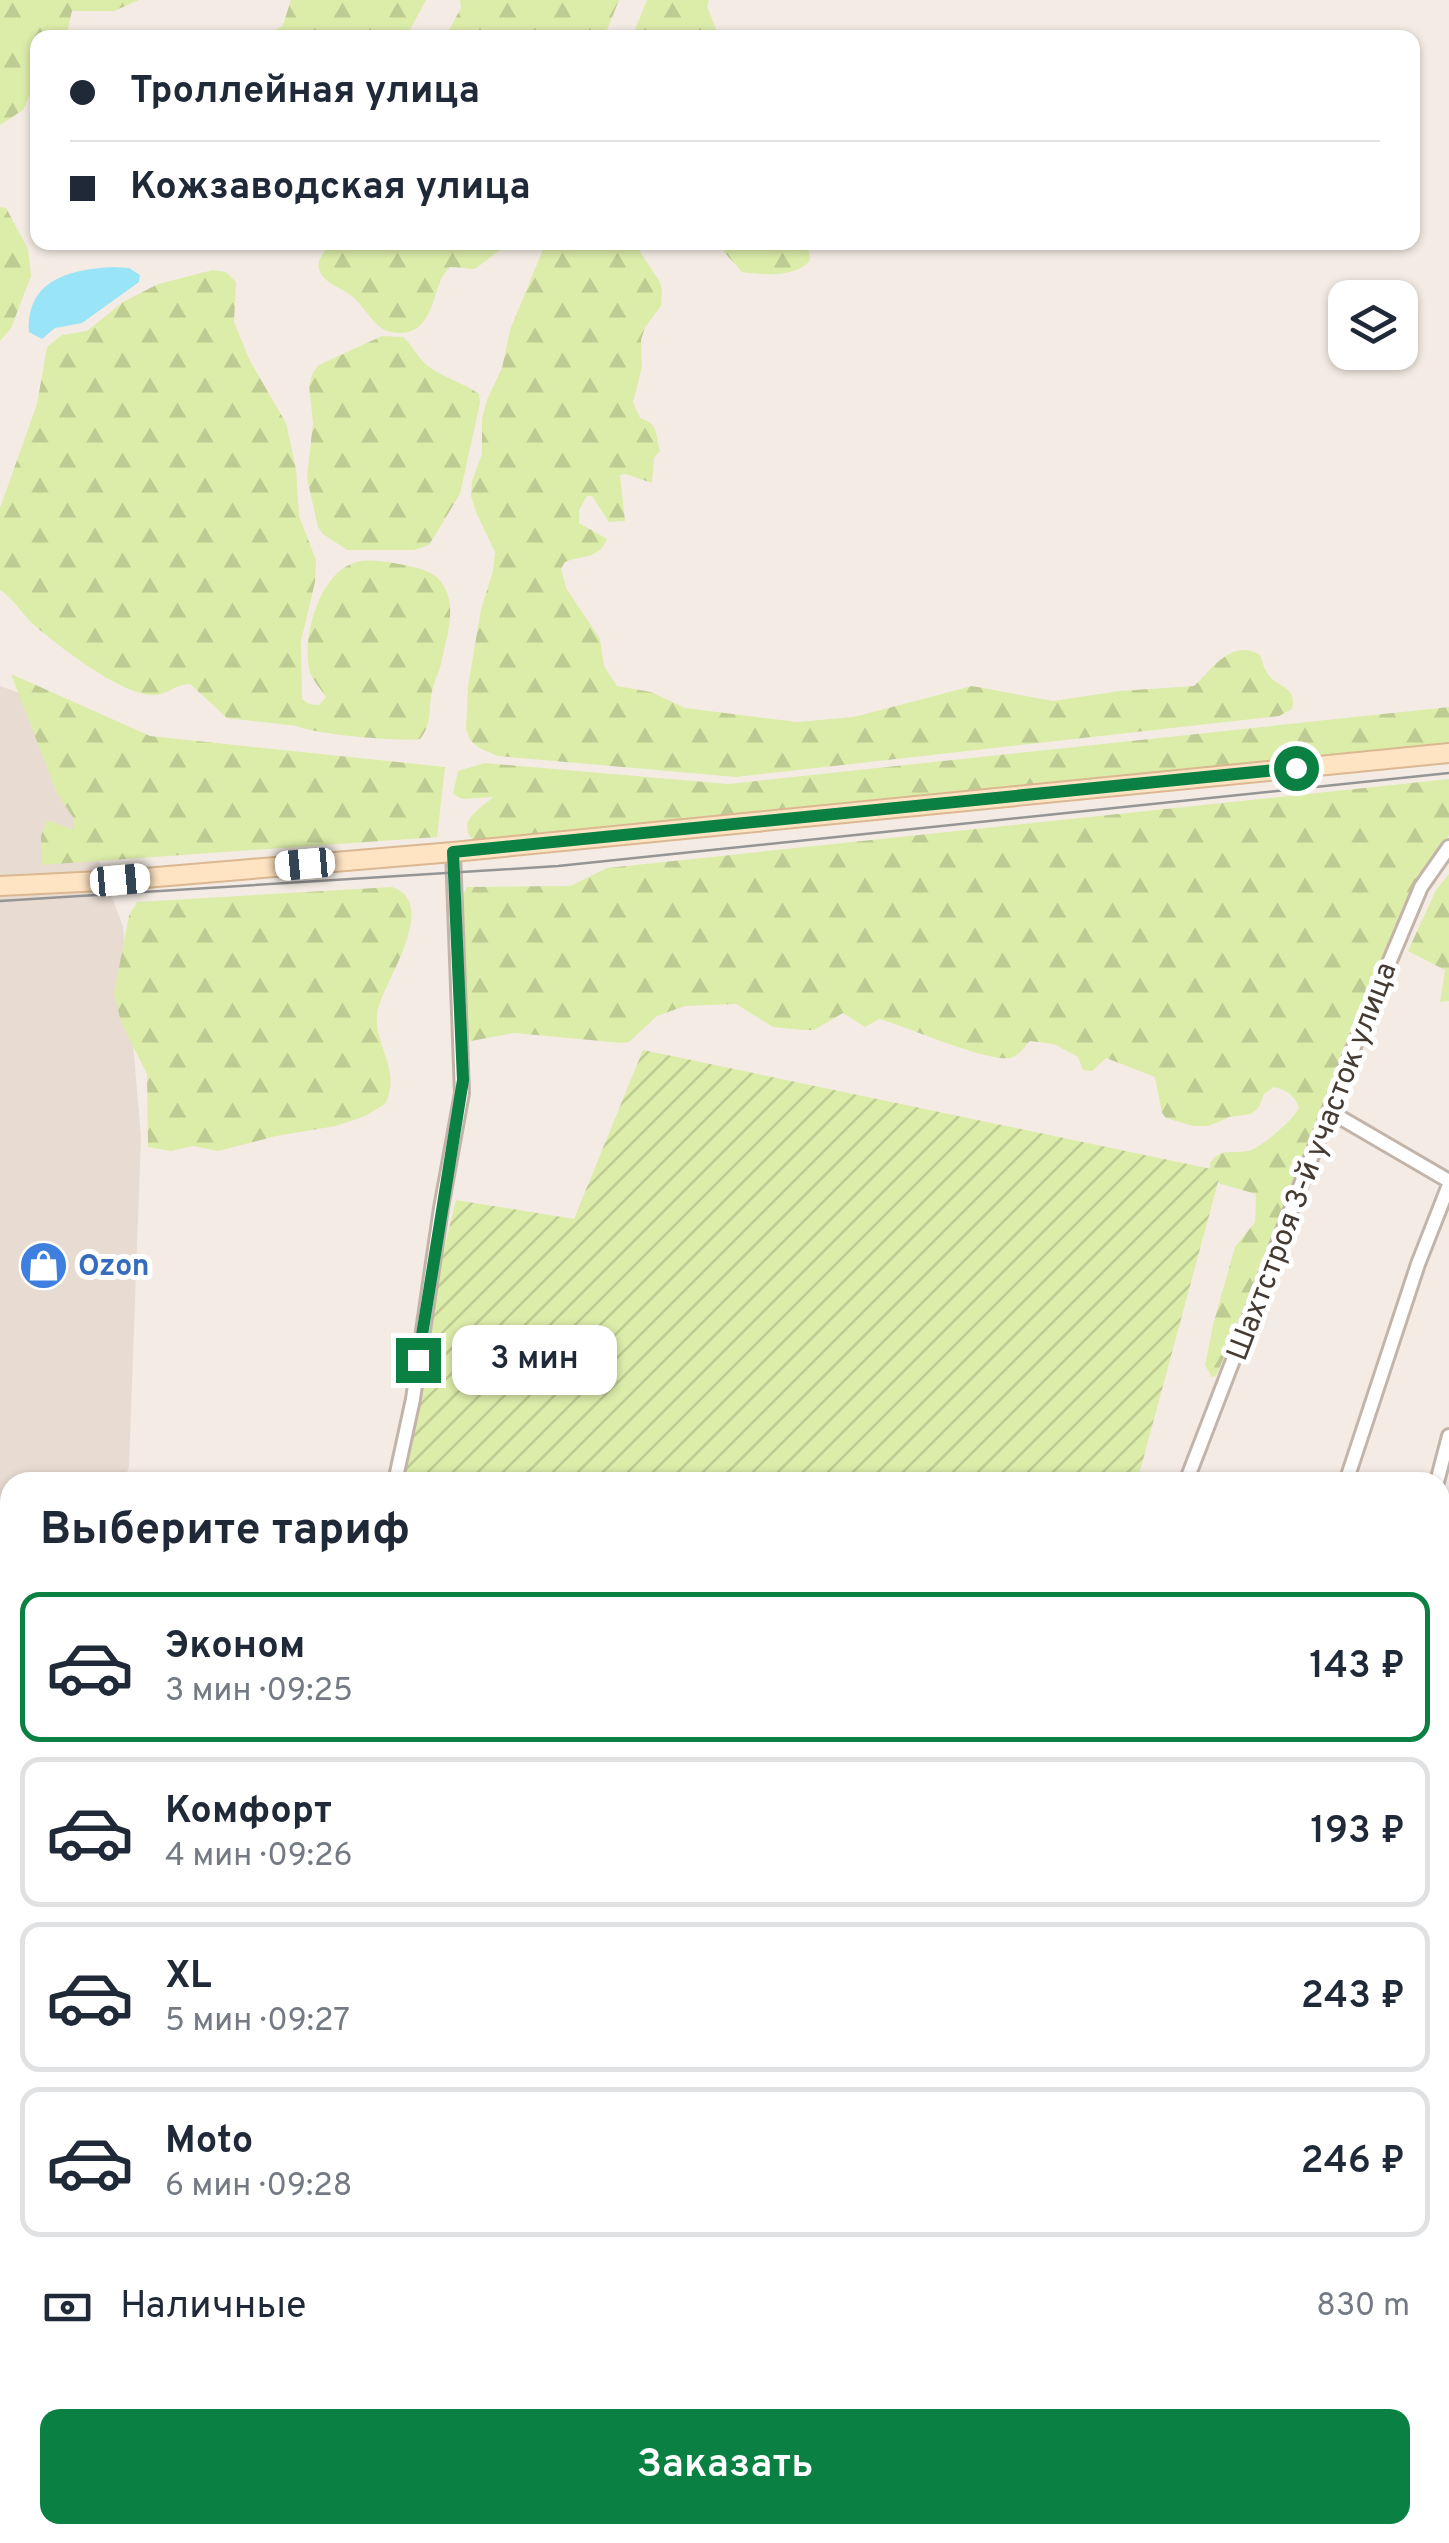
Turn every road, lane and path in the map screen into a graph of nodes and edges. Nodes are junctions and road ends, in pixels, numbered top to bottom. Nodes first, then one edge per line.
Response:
1 (1449, 753) edge
2 (1449, 846) edge
3 (453, 852) junction
4 (0, 886) edge
5 (1329, 1111) junction
6 (1449, 1183) edge
7 (1449, 1436) edge
8 (398, 1472) edge
9 (1190, 1472) edge
10 (1349, 1472) edge
11 (1440, 1472) edge

1 - 3 street
2 - 5 street, Шахтстроя 3-й участок улица
3 - 4 street
3 - 8 street
5 - 6 street
5 - 9 street, Шахтстроя 3-й участок улица
6 - 10 street
7 - 11 street

